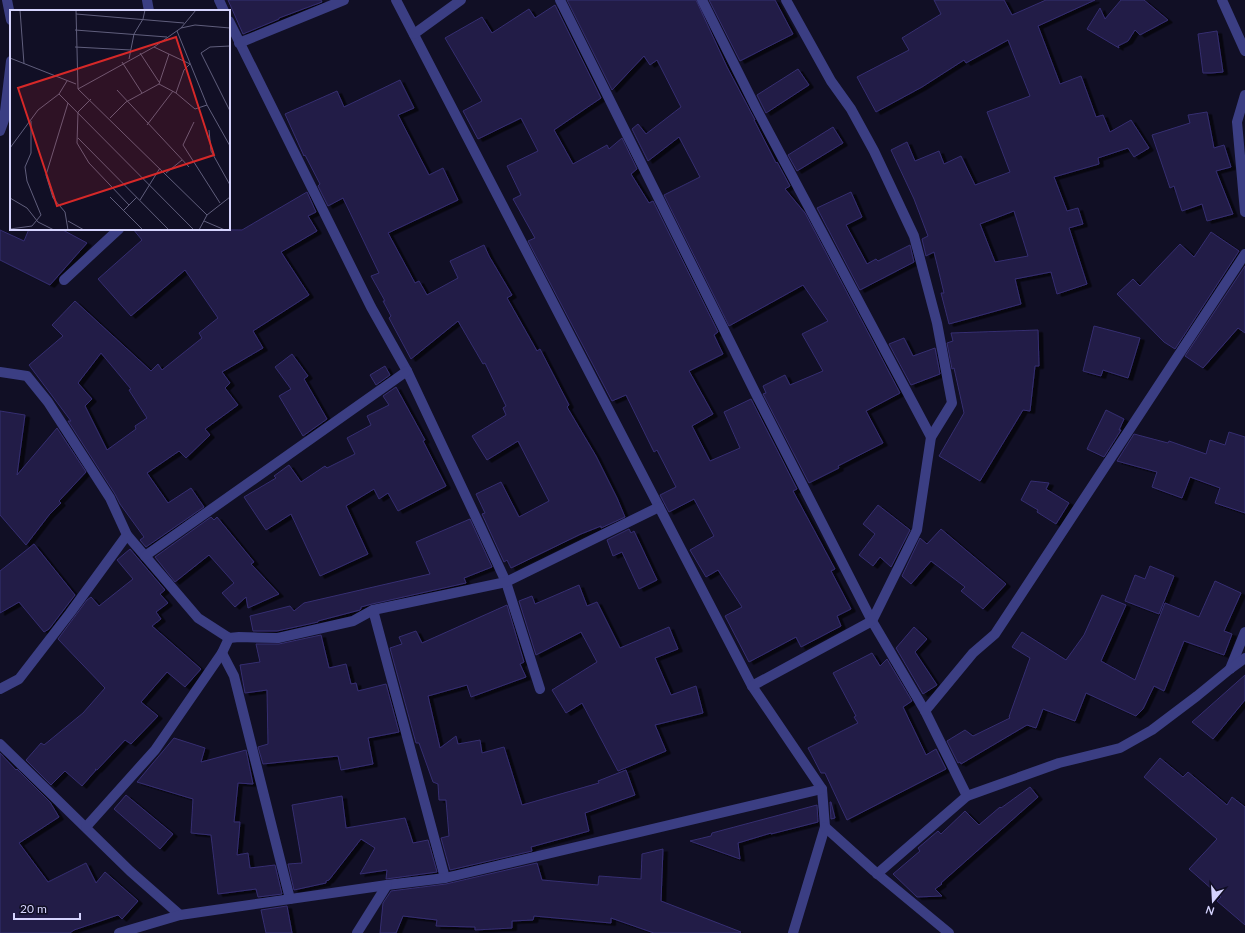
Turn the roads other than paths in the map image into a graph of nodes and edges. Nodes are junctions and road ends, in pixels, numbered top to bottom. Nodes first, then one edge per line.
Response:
1 (7, 0) edge
2 (147, 0) edge
3 (219, 0) edge
4 (344, 0) edge
5 (396, 0) edge
6 (461, 0) edge
7 (560, 0) edge
8 (702, 0) edge
9 (786, 0) edge
10 (1222, 0) edge
11 (149, 10) edge
12 (224, 10) edge
13 (10, 15) edge
14 (230, 23) edge
15 (414, 34) junction
16 (239, 43) junction
17 (1245, 51) edge
18 (10, 69) edge
19 (1245, 96) edge
20 (0, 131) edge
21 (1245, 212) edge
22 (118, 230) edge
23 (1245, 254) edge
24 (64, 280) dead end
25 (407, 371) junction
26 (0, 372) edge
27 (931, 437) junction
28 (659, 507) junction
29 (127, 535) junction
30 (145, 556) junction
31 (506, 582) junction
32 (373, 610) junction
33 (872, 621) junction
34 (1245, 632) edge
35 (229, 638) junction
36 (222, 653) junction
37 (1245, 658) edge
38 (1230, 669) junction
39 (752, 686) junction
40 (0, 688) edge
41 (540, 689) dead end
42 (925, 711) junction
43 (0, 744) edge
44 (822, 789) junction
45 (967, 796) junction
46 (86, 827) junction
47 (825, 828) junction
48 (877, 874) junction
49 (445, 878) junction
50 (387, 885) junction
51 (290, 899) junction
52 (180, 915) junction
53 (120, 933) edge
54 (357, 933) edge
55 (792, 933) edge
56 (949, 933) edge

1 - 13 street
2 - 11 street
3 - 12 street
4 - 16 street
5 - 15 street
6 - 15 street
7 - 33 street
8 - 27 street
9 - 27 street
10 - 17 street
14 - 16 street
15 - 28 street
16 - 25 street
18 - 20 street
19 - 21 street
22 - 24 street
23 - 42 street
25 - 30 street
25 - 31 street
26 - 29 street
27 - 33 street
28 - 31 street
28 - 39 street
29 - 30 street
29 - 40 street
30 - 35 street
31 - 32 street
31 - 41 street
32 - 35 street
32 - 49 street
33 - 39 street
33 - 42 street
34 - 38 street
35 - 36 street
36 - 46 street
36 - 51 street
37 - 38 street
38 - 45 street
39 - 44 street
42 - 45 street
43 - 46 street
44 - 47 street
44 - 49 street
45 - 48 street
46 - 52 street
47 - 48 street
47 - 55 street
48 - 56 street
49 - 50 street
50 - 51 street
50 - 54 street
51 - 52 street
52 - 53 street

